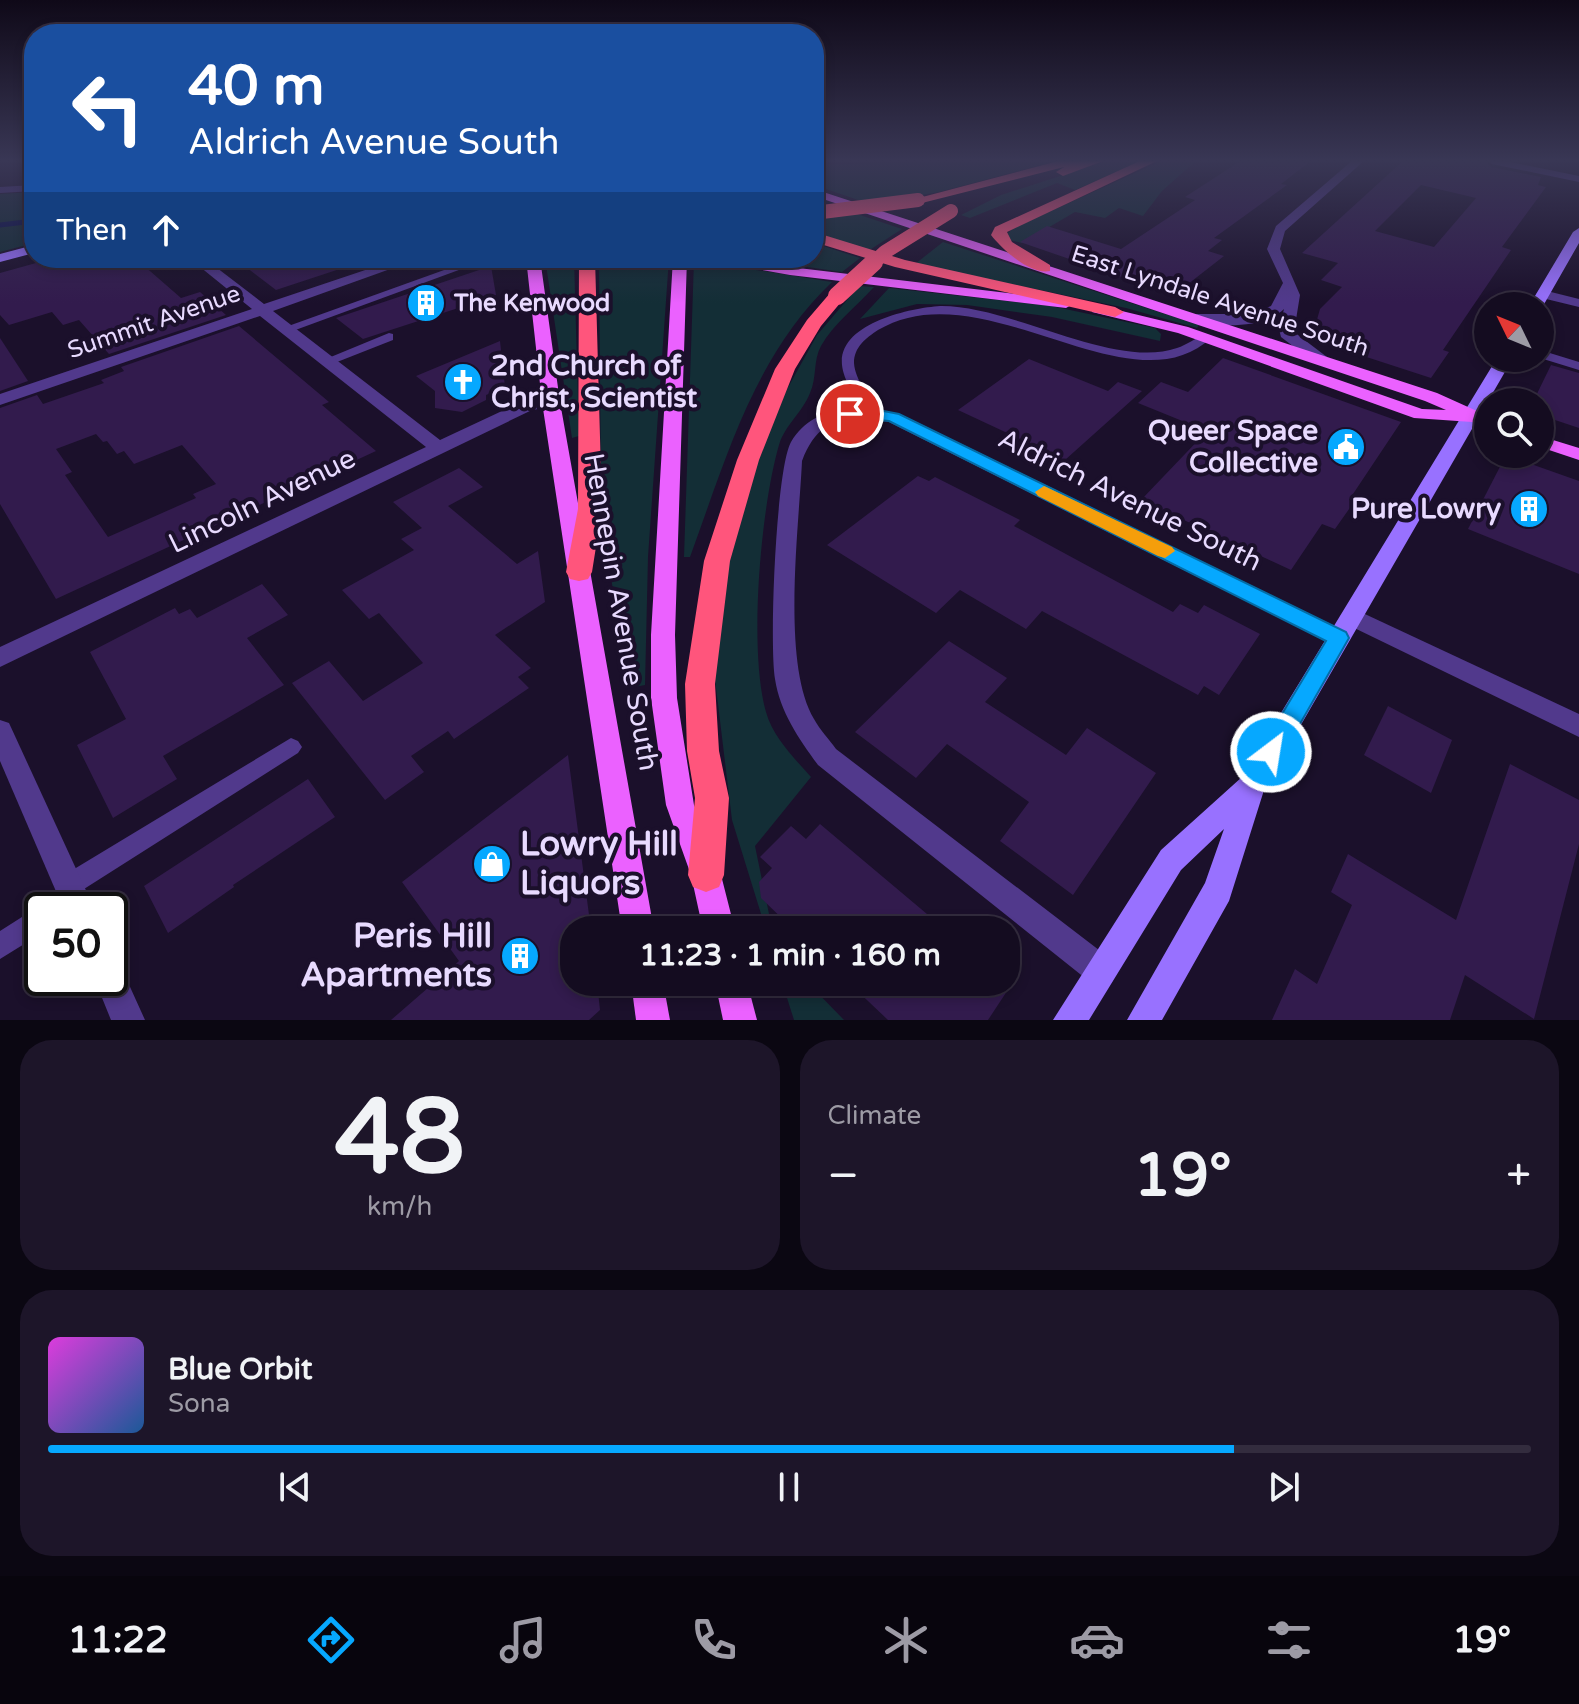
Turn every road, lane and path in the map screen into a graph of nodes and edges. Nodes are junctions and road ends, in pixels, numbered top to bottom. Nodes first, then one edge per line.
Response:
1 (857, 208) edge
2 (861, 208) edge
3 (959, 208) edge
4 (1049, 208) edge
5 (1305, 208) edge
6 (824, 212) edge
7 (1579, 232) edge
8 (824, 240) edge
9 (1575, 248) edge
10 (24, 252) edge
11 (0, 258) edge
12 (209, 268) edge
13 (385, 268) edge
14 (459, 268) edge
15 (534, 268) edge
16 (587, 268) edge
17 (680, 268) edge
18 (774, 268) edge
19 (1044, 268) junction
20 (1287, 278) junction
21 (1545, 292) edge
22 (1554, 301) edge
23 (1579, 303) edge
24 (263, 310) junction
25 (1115, 312) junction
26 (1197, 318) junction
27 (286, 329) junction
28 (383, 332) dead end
29 (1205, 338) junction
30 (1554, 358) edge
31 (1321, 360) junction
32 (327, 361) junction
33 (1579, 366) edge
34 (0, 400) edge
35 (551, 402) junction
36 (881, 415) junction
37 (1474, 417) edge
38 (1474, 419) edge
39 (1474, 429) edge
40 (1554, 446) edge
41 (438, 448) junction
42 (1579, 454) edge
43 (579, 572) junction
44 (1345, 627) junction
45 (0, 658) edge
46 (1579, 726) edge
47 (0, 731) edge
48 (291, 747) dead end
49 (1253, 783) junction
50 (706, 875) junction
51 (66, 892) edge
52 (83, 892) edge
53 (636, 916) edge
54 (716, 916) edge
55 (24, 931) edge
56 (0, 946) edge
57 (1101, 971) junction
58 (118, 996) edge
59 (649, 996) edge
60 (734, 996) edge
61 (1153, 1016) edge
62 (128, 1020) edge
63 (653, 1020) edge
64 (740, 1020) edge
65 (1070, 1020) edge

1 - 6 highway, bridge
2 - 19 main road, East Lyndale Avenue South
3 - 50 highway, bridge
4 - 19 highway
5 - 20 street
7 - 9 main road
8 - 25 highway
9 - 21 main road
10 - 11 main road
12 - 24 street
13 - 24 street, Summit Avenue
14 - 27 lane
15 - 35 main road, Hennepin Avenue South
16 - 43 highway
17 - 50 main road, Hennepin Avenue South
18 - 25 main road
19 - 26 main road, East Lyndale Avenue South
20 - 26 street
20 - 31 street
22 - 23 street
24 - 27 street
24 - 34 street, Summit Avenue
25 - 29 main road
26 - 31 main road, East Lyndale Avenue South
27 - 32 street
28 - 32 lane
29 - 36 lane
29 - 38 main road
30 - 33 lane
31 - 37 main road, East Lyndale Avenue South
32 - 41 street
35 - 41 street, Lincoln Avenue
35 - 43 main road, Hennepin Avenue South
36 - 44 street, Aldrich Avenue South
36 - 57 street
39 - 44 main road
40 - 42 main road
41 - 45 street, Lincoln Avenue
43 - 53 main road, Hennepin Avenue South
44 - 46 street, Aldrich Avenue South
44 - 49 main road
47 - 51 street
48 - 52 lane
49 - 57 main road
49 - 61 main road
50 - 54 main road, Hennepin Avenue South
55 - 56 lane
57 - 65 main road
58 - 62 street
59 - 63 main road
60 - 64 main road

